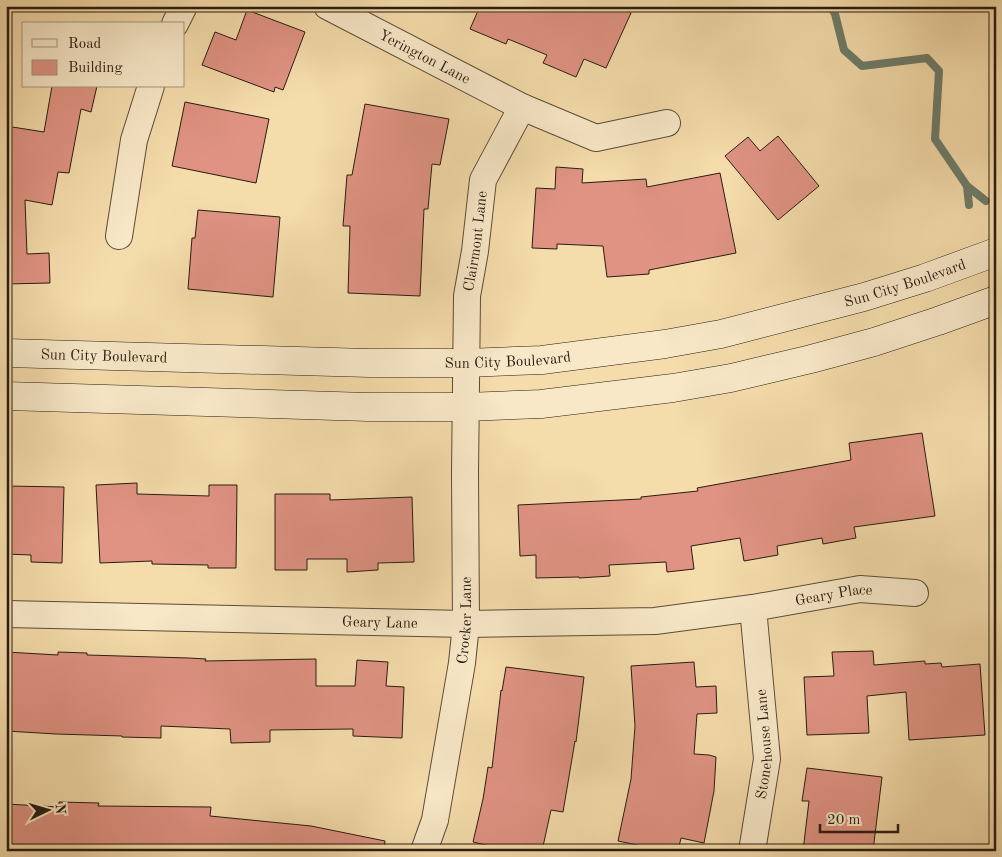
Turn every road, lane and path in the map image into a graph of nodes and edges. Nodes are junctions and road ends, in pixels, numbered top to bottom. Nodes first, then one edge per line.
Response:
1 (184, 6) edge
2 (327, 6) edge
3 (176, 22) edge
4 (150, 88) edge
5 (522, 107) junction
6 (668, 123) dead end
7 (119, 236) dead end
8 (996, 252) edge
9 (996, 300) edge
10 (6, 352) edge
11 (466, 385) junction
12 (6, 396) edge
13 (915, 593) dead end
14 (753, 608) junction
15 (6, 614) edge
16 (466, 624) junction
17 (424, 851) edge
18 (752, 851) edge

1 - 3 street
2 - 5 street, Yerington Lane
4 - 7 street
5 - 6 street, Yerington Lane
5 - 11 street, Clairmont Lane
8 - 11 street, Sun City Boulevard
9 - 11 street, Sun City Boulevard
10 - 11 street, Sun City Boulevard
11 - 12 street, Sun City Boulevard
11 - 16 street, Crocker Lane
13 - 14 street, Geary Place
14 - 16 street, Geary Lane
14 - 18 street, Stonehouse Lane
15 - 16 street, Geary Lane
16 - 17 street, Crocker Lane

